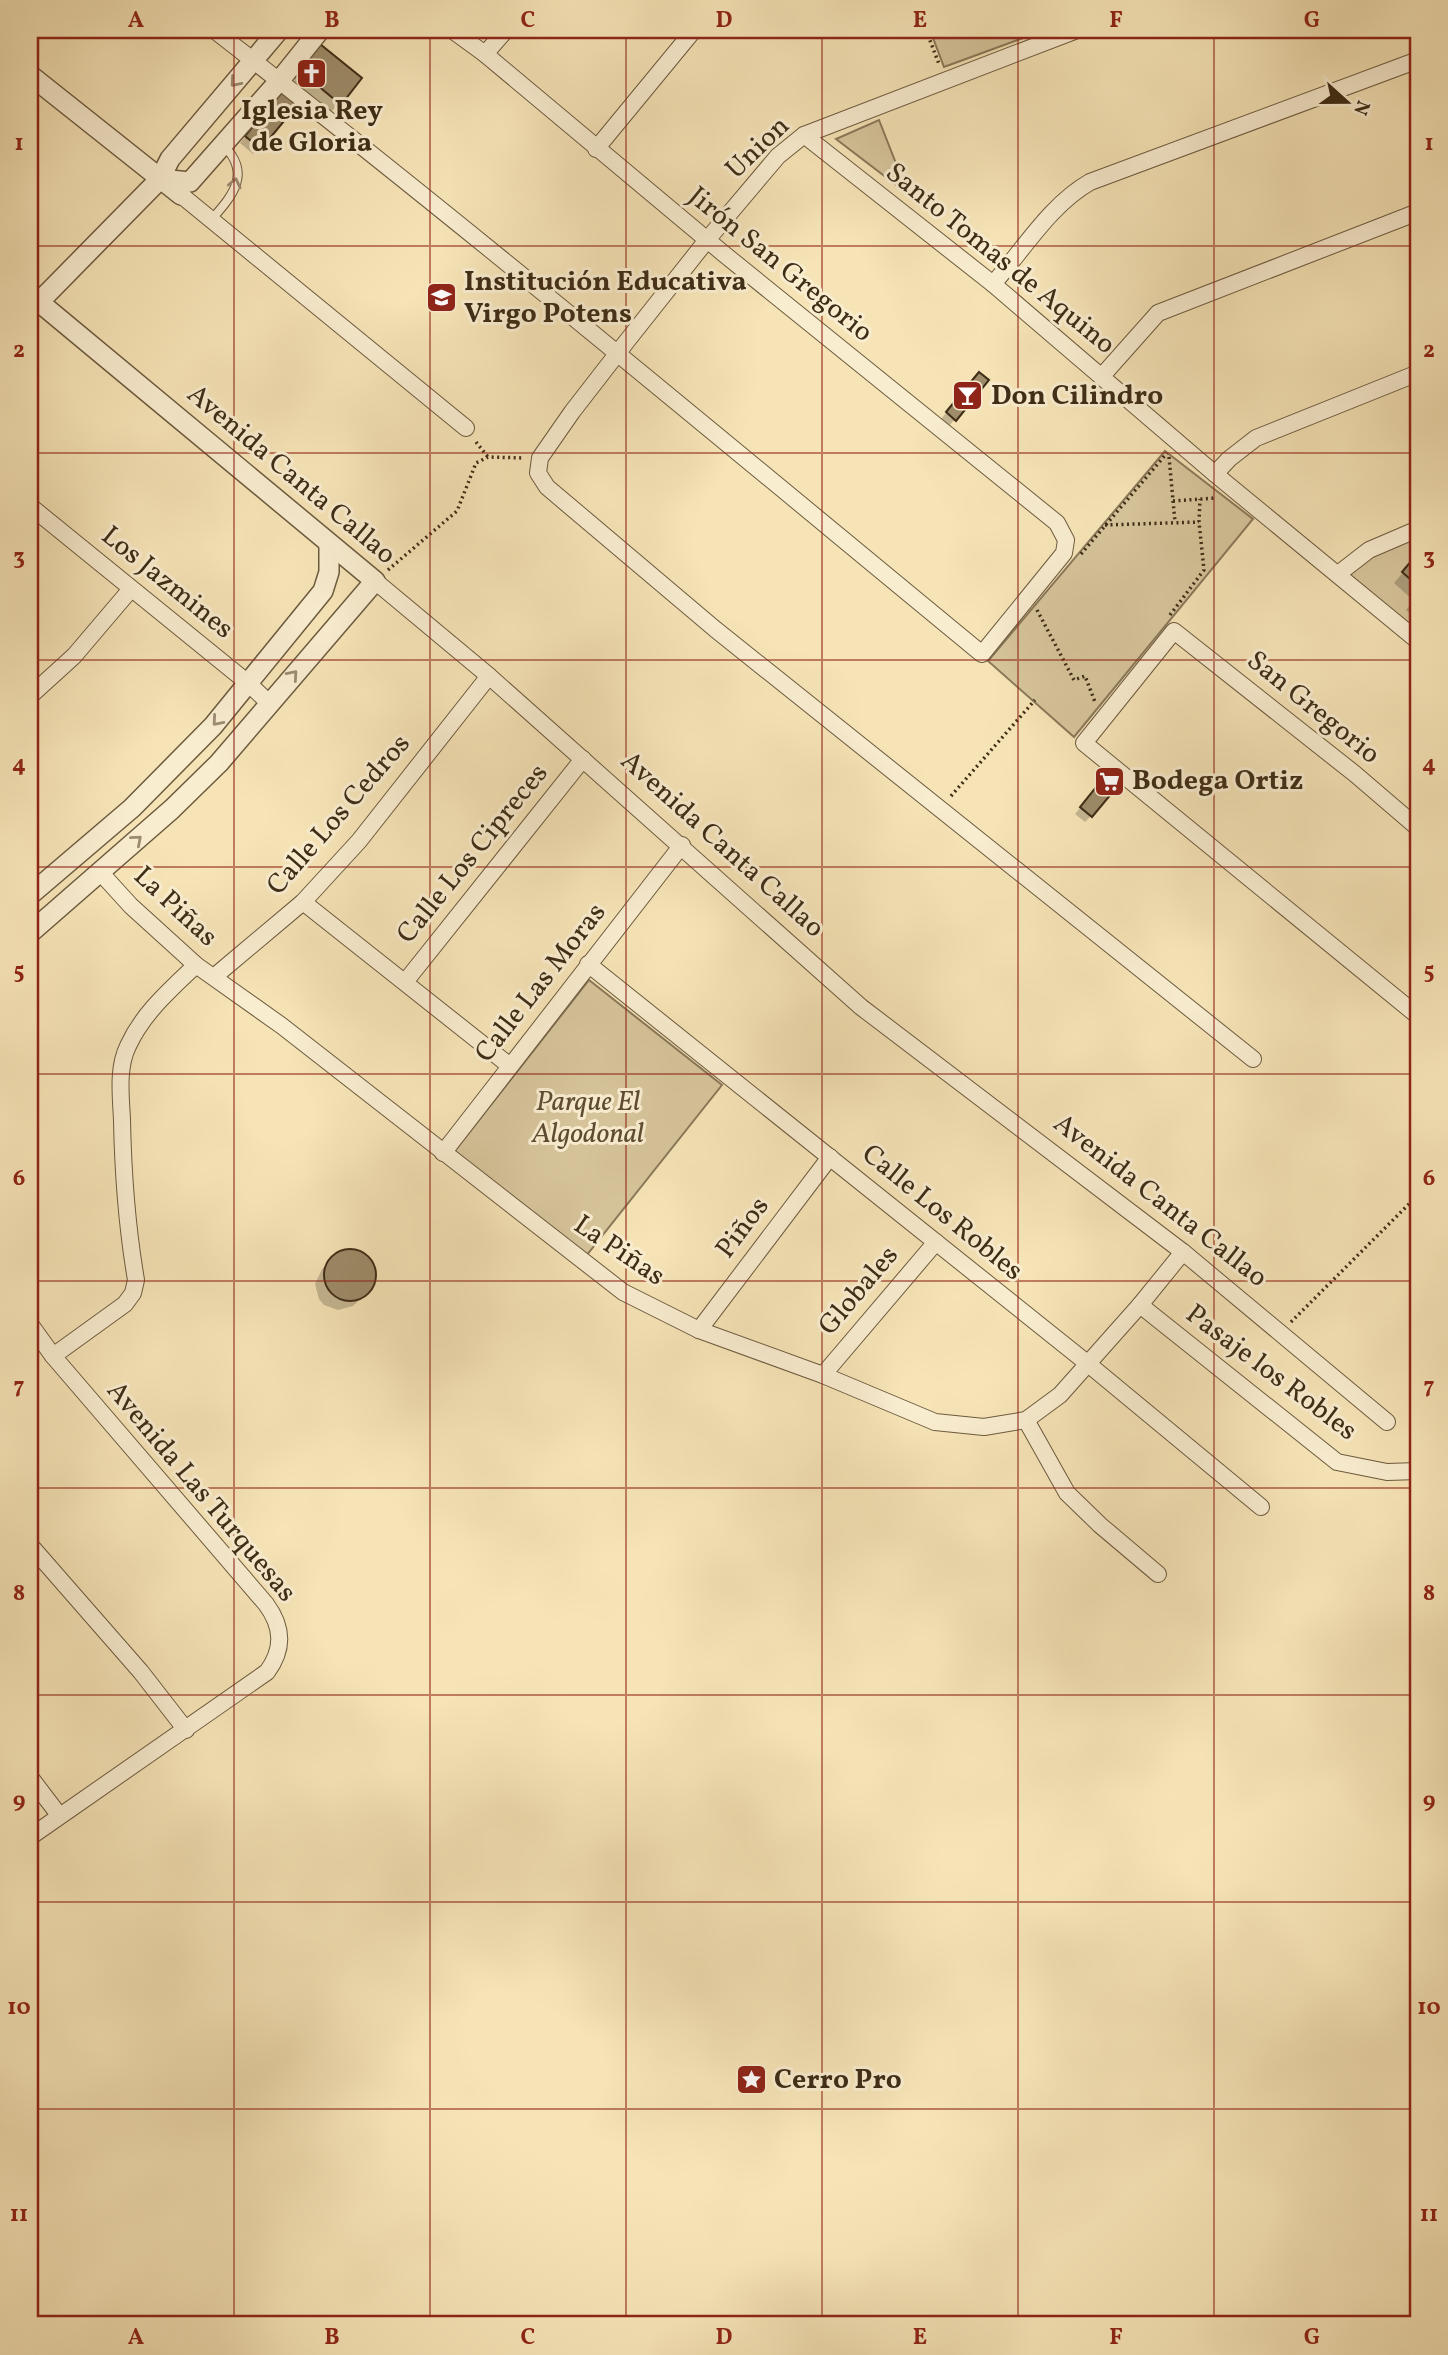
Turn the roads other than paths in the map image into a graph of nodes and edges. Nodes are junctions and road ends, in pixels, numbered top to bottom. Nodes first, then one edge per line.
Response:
1 (214, 30) edge
2 (279, 30) edge
3 (320, 30) edge
4 (453, 30) edge
5 (506, 30) edge
6 (694, 30) edge
7 (1077, 30) edge
8 (485, 54) junction
9 (1418, 60) edge
10 (254, 61) junction
11 (30, 75) edge
12 (280, 80) junction
13 (804, 135) junction
14 (223, 145) junction
15 (596, 149) junction
16 (160, 179) junction
17 (181, 195) joint
18 (1418, 212) edge
19 (212, 219) junction
20 (707, 240) junction
21 (993, 284) junction
22 (34, 299) edge
23 (618, 353) junction
24 (1418, 373) edge
25 (1102, 376) junction
26 (466, 428) dead end
27 (1215, 474) junction
28 (30, 506) edge
29 (1418, 529) edge
30 (329, 545) junction
31 (1338, 574) junction
32 (375, 581) junction
33 (131, 589) junction
34 (1418, 641) edge
35 (489, 676) junction
36 (248, 684) junction
37 (30, 696) edge
38 (269, 704) junction
39 (583, 759) junction
40 (1418, 828) edge
41 (682, 845) junction
42 (100, 872) junction
43 (30, 895) edge
44 (303, 902) junction
45 (30, 933) edge
46 (588, 964) junction
47 (196, 965) junction
48 (215, 976) junction
49 (405, 982) junction
50 (1418, 1016) edge
51 (1253, 1059) dead end
52 (510, 1066) junction
53 (443, 1153) junction
54 (830, 1157) junction
55 (936, 1242) junction
56 (1184, 1252) junction
57 (1140, 1305) junction
58 (30, 1324) edge
59 (699, 1329) junction
60 (53, 1356) junction
61 (1087, 1363) junction
62 (823, 1375) junction
63 (1026, 1420) junction
64 (1387, 1422) dead end
65 (1418, 1471) edge
66 (1261, 1507) dead end
67 (30, 1545) edge
68 (1158, 1573) dead end
69 (186, 1730) junction
70 (30, 1777) edge
71 (59, 1815) junction
72 (30, 1837) edge

1 - 10 street
2 - 10 street
3 - 12 street
4 - 8 street, Jirón San Gregorio
5 - 8 street
6 - 15 street
7 - 13 street, Union
8 - 15 street, Jirón San Gregorio
9 - 21 street
10 - 12 street
10 -> 16 street
11 - 16 street
12 - 14 street
12 - 23 street
13 - 20 street, Union
13 - 21 street, Santo Tomas de Aquino
14 - 16 street
19 -> 14 lane
15 - 20 street, Jirón San Gregorio
16 - 17 street
16 - 22 street
17 - 19 street
18 - 25 street
19 - 26 street
20 - 23 street, Union
20 - 23 street, Jirón San Gregorio
21 - 25 street, Santo Tomas de Aquino
22 - 30 street, Avenida Canta Callao
23 - 51 street, Union
24 - 27 street
25 - 27 street, Santo Tomas de Aquino
27 - 31 street, Santo Tomas de Aquino
28 - 33 street, Los Jazmines
29 - 31 street
30 - 32 street, Avenida Canta Callao
30 - 36 street
31 - 34 street, Santo Tomas de Aquino
32 - 35 street, Avenida Canta Callao
38 -> 32 street
33 - 36 street, Los Jazmines
33 - 37 street
35 - 39 street, Avenida Canta Callao
35 - 44 street, Calle Los Cedros
36 - 38 street, Los Jazmines
36 -> 43 street
42 -> 38 street
39 - 41 street, Avenida Canta Callao
39 - 49 street, Calle Los Cipreces
40 - 50 street, San Gregorio
41 - 46 street, Calle Las Moras
41 - 56 street, Avenida Canta Callao
42 - 45 street
42 - 47 street, La Piñas
44 - 48 street, Calle Los Cedros
44 - 49 street
46 - 52 street, Calle Las Moras
46 - 54 street, Calle Los Robles
47 - 48 street, La Piñas
47 - 60 street
48 - 53 street, La Piñas
49 - 52 street
52 - 53 street, Calle Las Moras
53 - 59 street, La Piñas
54 - 55 street, Calle Los Robles
54 - 59 street, Piños
55 - 61 street, Calle Los Robles
55 - 62 street, Globales
56 - 57 street, La Piñas
56 - 64 street, Avenida Canta Callao
57 - 61 street, La Piñas
57 - 65 street, Pasaje los Robles
58 - 60 street, Avenida Las Turquesas
59 - 62 street, La Piñas
60 - 69 street, Avenida Las Turquesas
61 - 63 street, La Piñas
61 - 66 street, Calle Los Robles
62 - 63 street, La Piñas
63 - 68 street
67 - 69 street
69 - 71 street, Avenida Las Turquesas
70 - 71 street
71 - 72 street, Avenida Las Turquesas

